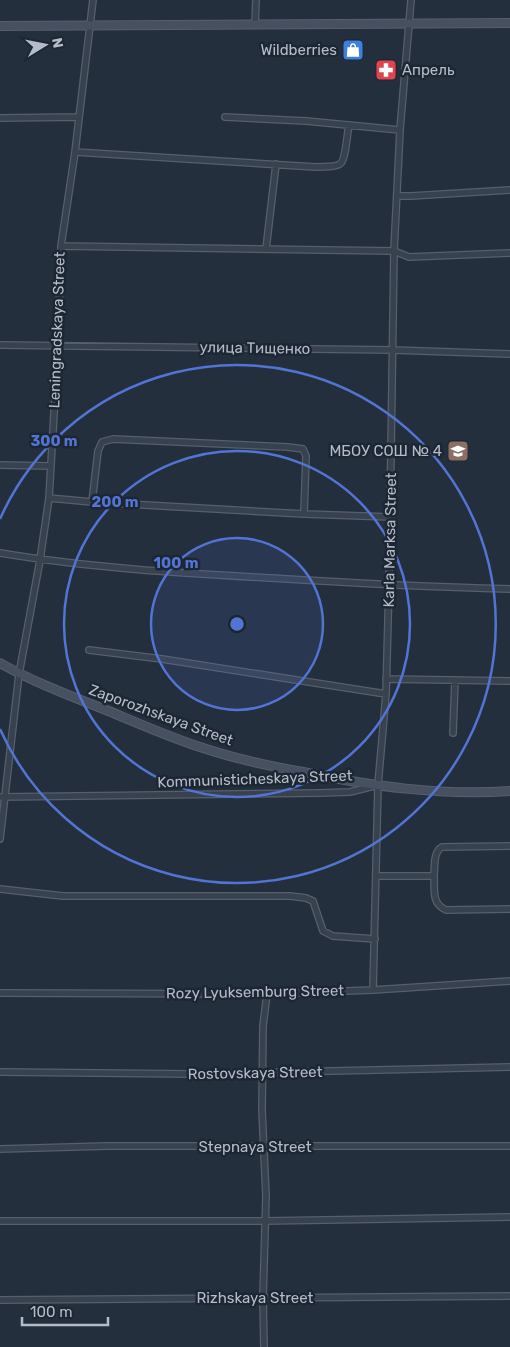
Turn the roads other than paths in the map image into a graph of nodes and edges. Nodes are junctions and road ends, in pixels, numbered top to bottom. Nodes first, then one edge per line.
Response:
1 (93, 0) edge
2 (256, 0) edge
3 (411, 0) edge
4 (510, 23) edge
5 (255, 25) junction
6 (408, 25) junction
7 (0, 26) edge
8 (88, 26) junction
9 (78, 117) junction
10 (225, 117) dead end
11 (0, 118) edge
12 (349, 125) junction
13 (400, 130) junction
14 (74, 152) junction
15 (276, 164) junction
16 (510, 190) edge
17 (397, 196) junction
18 (61, 246) junction
19 (266, 249) junction
20 (394, 251) junction
21 (510, 253) edge
22 (0, 345) edge
23 (58, 346) junction
24 (392, 350) junction
25 (510, 354) edge
26 (0, 465) edge
27 (51, 466) junction
28 (48, 498) junction
29 (92, 502) junction
30 (304, 514) junction
31 (391, 517) junction
32 (0, 553) edge
33 (40, 560) junction
34 (389, 584) junction
35 (510, 589) edge
36 (89, 650) dead end
37 (0, 663) edge
38 (19, 674) junction
39 (386, 679) junction
40 (455, 680) junction
41 (510, 681) edge
42 (386, 694) junction
43 (453, 733) dead end
44 (378, 785) junction
45 (510, 791) edge
46 (2, 797) edge
47 (0, 839) edge
48 (510, 846) edge
49 (376, 876) junction
50 (434, 876) junction
51 (0, 889) edge
52 (510, 909) edge
53 (375, 939) junction
54 (510, 981) edge
55 (373, 990) junction
56 (0, 993) edge
57 (267, 994) junction
58 (510, 1068) edge
59 (0, 1072) edge
60 (263, 1073) junction
61 (510, 1146) edge
62 (264, 1147) junction
63 (0, 1149) edge
64 (510, 1217) edge
65 (0, 1221) edge
66 (264, 1221) junction
67 (510, 1296) edge
68 (263, 1298) junction
69 (0, 1300) edge
70 (264, 1347) edge

1 - 8 street, Leningradskaya Street
2 - 5 street
3 - 6 street, Karla Marksa Street
4 - 6 main road
5 - 6 main road
5 - 8 main road
6 - 13 street, Karla Marksa Street
7 - 8 main road
8 - 9 street, Leningradskaya Street
9 - 11 street
9 - 14 street, Leningradskaya Street
10 - 12 street
12 - 13 street
12 - 15 street
13 - 17 street, Karla Marksa Street
14 - 15 street
14 - 18 street, Leningradskaya Street
15 - 19 street
16 - 17 street
17 - 20 street, Karla Marksa Street
18 - 19 street
18 - 23 street, Leningradskaya Street
19 - 20 street
20 - 21 street
20 - 24 street, Karla Marksa Street
22 - 23 street, улица Тищенко
23 - 24 street, улица Тищенко
23 - 27 street, Leningradskaya Street
24 - 25 street, улица Тищенко
24 - 31 street, Karla Marksa Street
26 - 27 street
27 - 28 street, Leningradskaya Street
28 - 29 street
28 - 33 street, Leningradskaya Street
29 - 30 street
29 - 30 street
30 - 31 street
31 - 34 street, Karla Marksa Street
32 - 33 street
33 - 34 street
33 - 38 street, Leningradskaya Street
34 - 35 street
34 - 39 street, Karla Marksa Street
36 - 42 street
37 - 38 main road, Zaporozhskaya Street
38 - 44 main road, Zaporozhskaya Street
38 - 46 street, Leningradskaya Street
39 - 40 street
39 - 42 street, Karla Marksa Street
40 - 41 street
40 - 43 street
42 - 44 street, Karla Marksa Street
44 - 45 main road, Kommunisticheskaya Street
44 - 46 street, Kommunisticheskaya Street
44 - 49 street, Karla Marksa Street
46 - 47 street, Leningradskaya Street
48 - 50 street
49 - 50 street
49 - 53 street, Karla Marksa Street
50 - 52 street
51 - 53 street
53 - 55 street, Karla Marksa Street
54 - 55 street, Rozy Lyuksemburg Street
55 - 57 street, Rozy Lyuksemburg Street
56 - 57 street, Rozy Lyuksemburg Street
57 - 60 street
58 - 60 street, Rostovskaya Street
59 - 60 street, Rostovskaya Street
60 - 62 street
61 - 62 street, Stepnaya Street
62 - 63 street, Stepnaya Street
62 - 66 street
64 - 66 street
65 - 66 street
66 - 68 street
67 - 68 street, Rizhskaya Street
68 - 69 street, Rizhskaya Street
68 - 70 street

